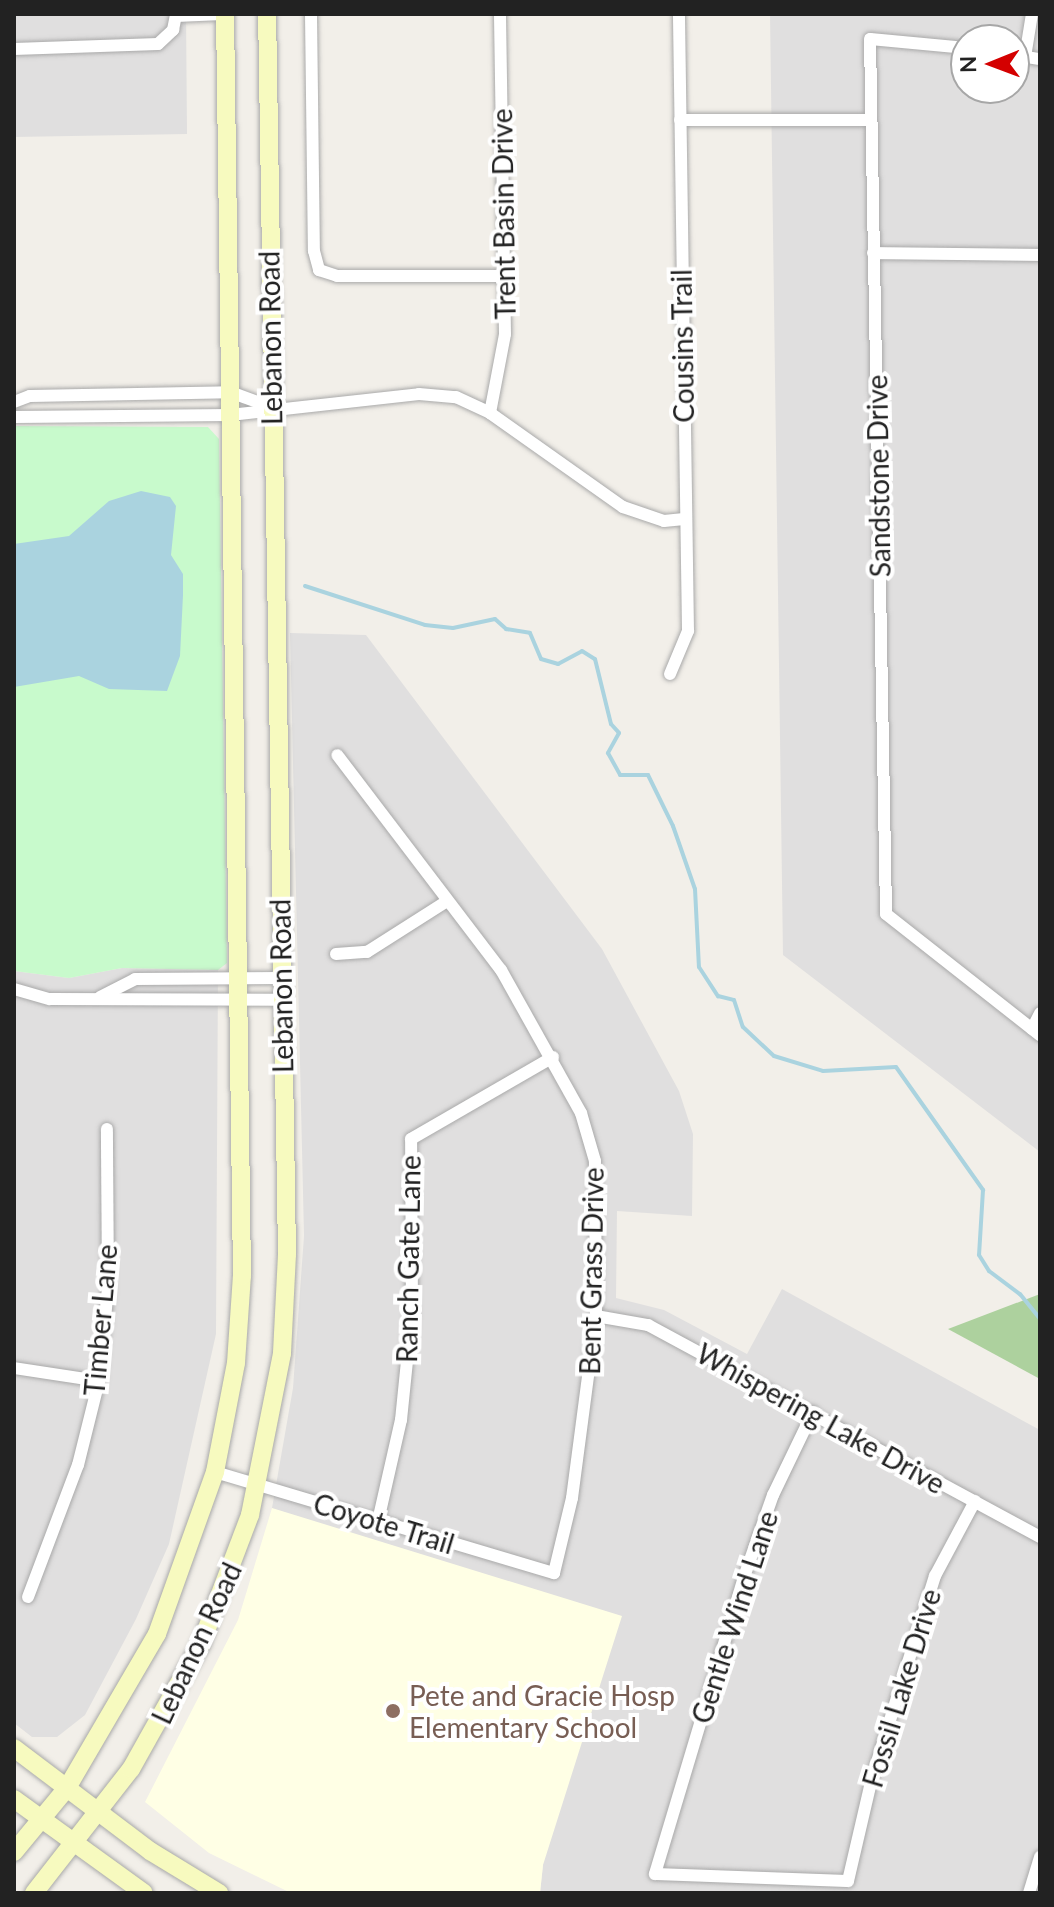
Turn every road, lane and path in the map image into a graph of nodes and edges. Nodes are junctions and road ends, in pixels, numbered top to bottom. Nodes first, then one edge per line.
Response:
1 (224, 14) edge
2 (267, 14) edge
3 (311, 14) edge
4 (500, 14) edge
5 (679, 14) edge
6 (176, 15) edge
7 (950, 46) edge
8 (14, 49) edge
9 (680, 120) junction
10 (871, 120) junction
11 (873, 253) junction
12 (1040, 255) edge
13 (504, 276) junction
14 (230, 392) junction
15 (14, 402) edge
16 (271, 407) junction
17 (490, 413) junction
18 (230, 415) junction
19 (14, 417) edge
20 (684, 519) junction
21 (670, 674) dead end
22 (337, 755) dead end
23 (447, 901) junction
24 (336, 954) dead end
25 (237, 978) junction
26 (281, 978) junction
27 (14, 989) edge
28 (100, 997) junction
29 (281, 1000) junction
30 (237, 1001) junction
31 (1040, 1013) edge
32 (1036, 1032) edge
33 (553, 1057) junction
34 (107, 1129) dead end
35 (596, 1316) junction
36 (14, 1368) edge
37 (99, 1381) junction
38 (813, 1412) junction
39 (215, 1472) junction
40 (258, 1485) junction
41 (975, 1501) junction
42 (378, 1521) junction
43 (1040, 1537) edge
44 (554, 1573) joint
45 (28, 1597) dead end
46 (14, 1748) edge
47 (67, 1788) junction
48 (14, 1799) edge
49 (100, 1814) junction
50 (43, 1820) junction
51 (76, 1844) junction
52 (14, 1852) edge
53 (1040, 1857) edge
54 (848, 1881) joint
55 (34, 1893) edge
56 (144, 1893) edge
57 (219, 1893) edge
58 (1029, 1893) edge

1 - 6 street
1 - 14 main road, Lebanon Road
2 - 16 main road, Lebanon Road
3 - 13 street
4 - 13 street, Trent Basin Drive
5 - 9 street, Cousins Trail
6 - 8 street
7 - 10 street, Sandstone Drive
9 - 10 street
9 - 20 street, Cousins Trail
10 - 11 street, Sandstone Drive
11 - 12 street
11 - 32 street, Sandstone Drive
13 - 17 street, Trent Basin Drive
14 - 15 street
14 - 16 street
14 - 18 main road, Lebanon Road
16 - 17 street
16 - 18 street
16 - 26 main road, Lebanon Road
17 - 20 street
18 - 19 street
18 - 25 main road, Lebanon Road
20 - 21 street, Cousins Trail
22 - 23 street, Bent Grass Drive
23 - 24 street
23 - 33 street, Bent Grass Drive
25 - 26 street
25 - 28 street
25 - 30 main road, Lebanon Road
26 - 29 main road, Lebanon Road
27 - 28 street
28 - 30 street
29 - 30 street
29 - 40 main road, Lebanon Road
30 - 39 main road, Lebanon Road
31 - 32 street
33 - 35 street, Bent Grass Drive
33 - 42 street, Ranch Gate Lane
34 - 37 street, Timber Lane
35 - 38 street, Whispering Lake Drive
35 - 44 street, Bent Grass Drive
36 - 37 street
37 - 45 street, Timber Lane
38 - 41 street, Whispering Lake Drive
38 - 54 street, Gentle Wind Lane
39 - 40 street, Coyote Trail
39 - 47 main road, Lebanon Road
40 - 42 street, Coyote Trail
40 - 49 main road, Lebanon Road
41 - 43 street, Whispering Lake Drive
41 - 54 street, Fossil Lake Drive
42 - 44 street, Coyote Trail
46 - 47 main road
47 - 49 main road
47 - 50 main road, Lebanon Road
48 - 50 main road
49 - 51 main road, Lebanon Road
49 - 57 main road
50 - 51 main road
50 - 52 main road, Lebanon Road
51 - 55 main road, Lebanon Road
51 - 56 main road
53 - 58 street

